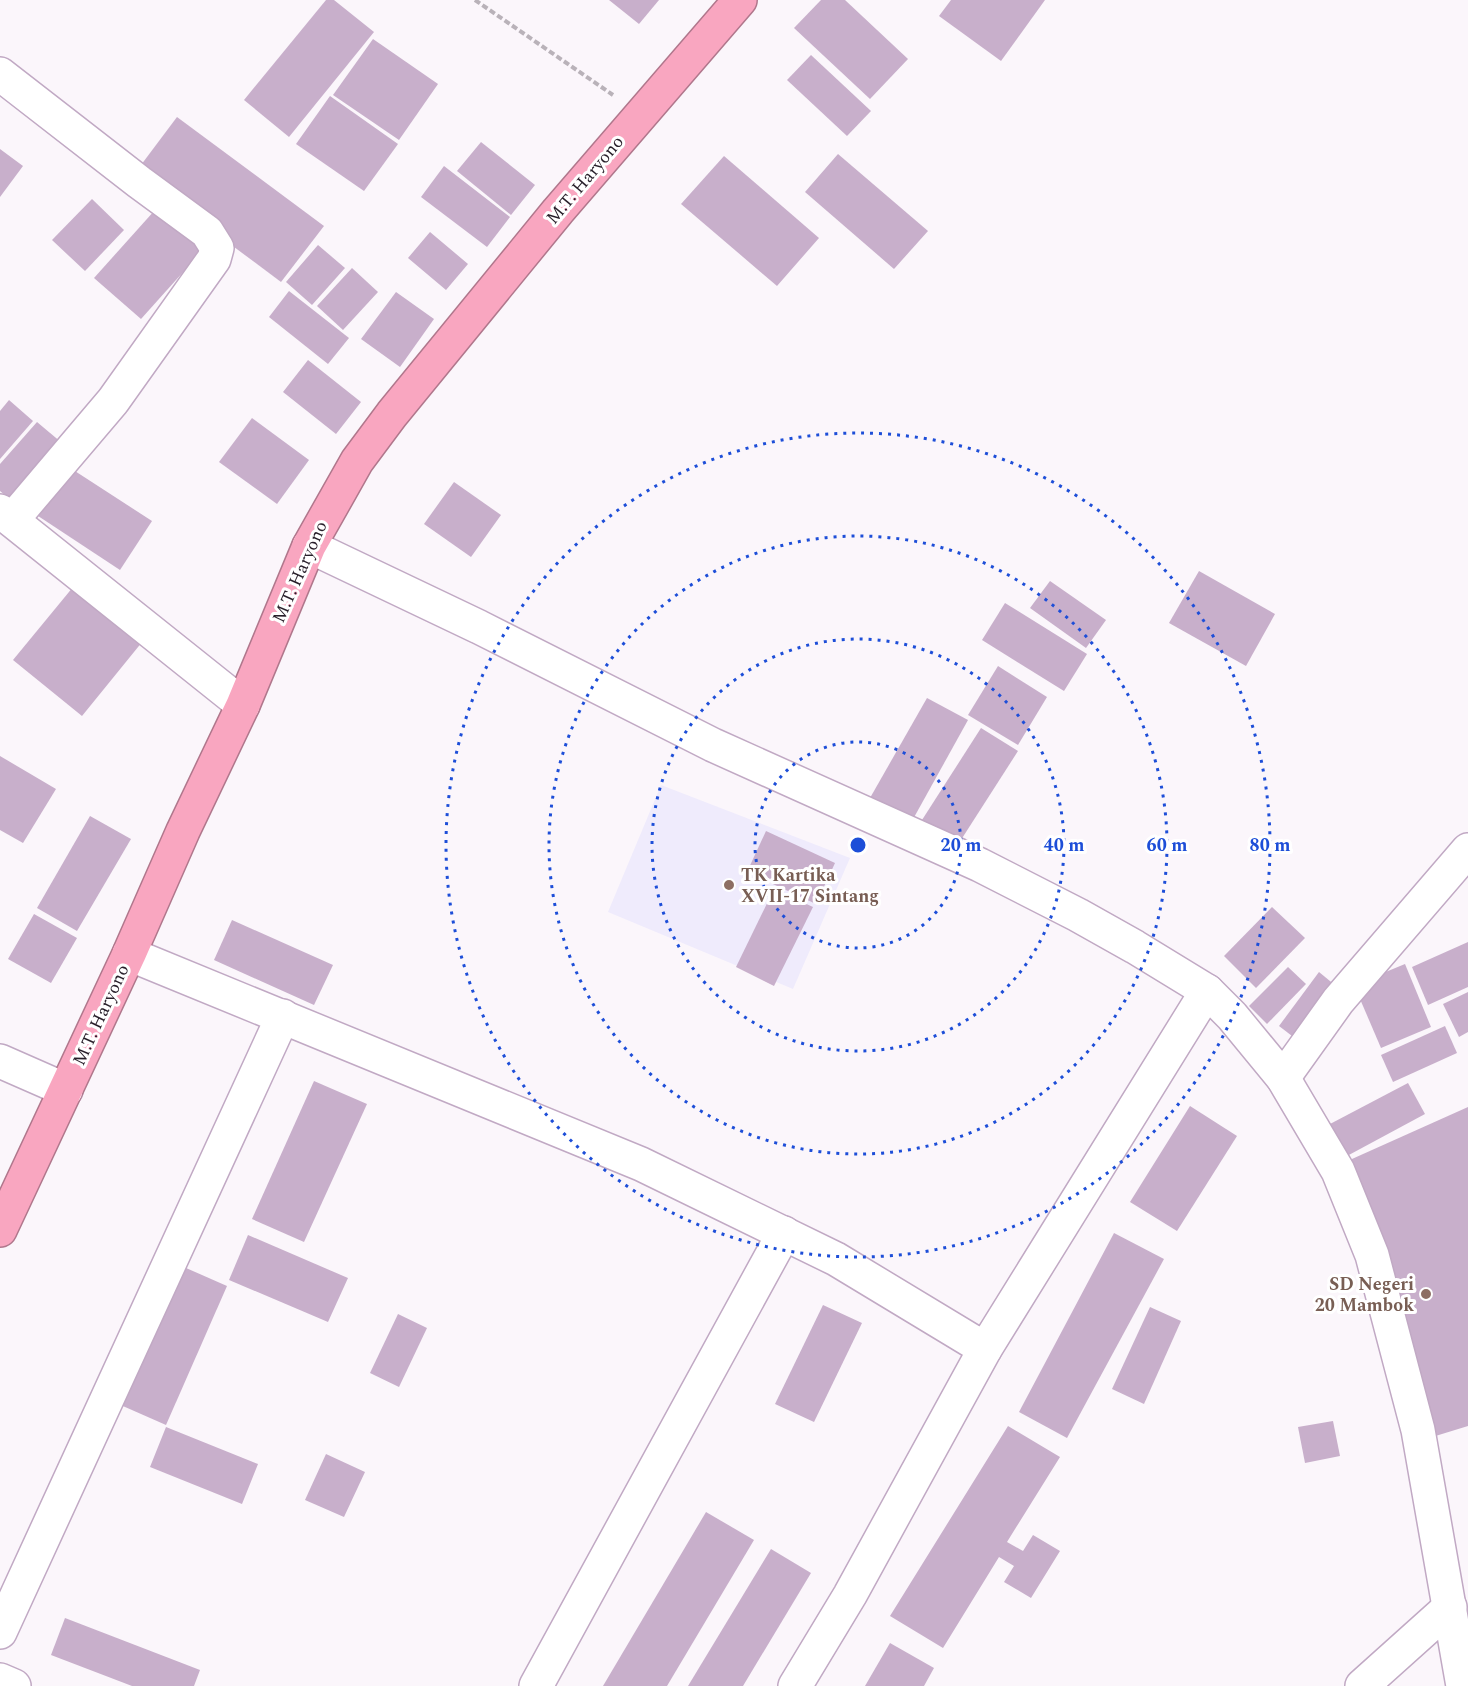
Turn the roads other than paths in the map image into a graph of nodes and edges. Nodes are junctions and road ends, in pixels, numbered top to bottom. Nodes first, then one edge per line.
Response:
1 (740, 0) edge
2 (0, 74) edge
3 (6, 516) edge
4 (309, 546) junction
5 (243, 705) junction
6 (1468, 850) edge
7 (129, 954) junction
8 (1207, 991) junction
9 (284, 1016) junction
10 (0, 1062) edge
11 (1283, 1078) junction
12 (66, 1090) junction
13 (0, 1230) edge
14 (784, 1233) junction
15 (985, 1349) junction
16 (1450, 1607) junction
17 (0, 1632) edge
18 (0, 1680) edge
19 (14, 1686) edge
20 (536, 1686) edge
21 (795, 1686) edge
22 (1362, 1686) edge
23 (1463, 1686) edge

1 - 4 highway, M.T. Haryono
2 - 3 street
3 - 5 street
4 - 5 highway, M.T. Haryono
4 - 8 street
5 - 7 highway, M.T. Haryono
6 - 11 street
7 - 9 street
7 - 12 highway, M.T. Haryono
8 - 11 street
8 - 15 street
9 - 14 street
9 - 17 street
10 - 12 street
11 - 16 street
12 - 13 highway, M.T. Haryono
14 - 15 street
14 - 20 street
15 - 21 street
16 - 22 street
16 - 23 street
18 - 19 street

